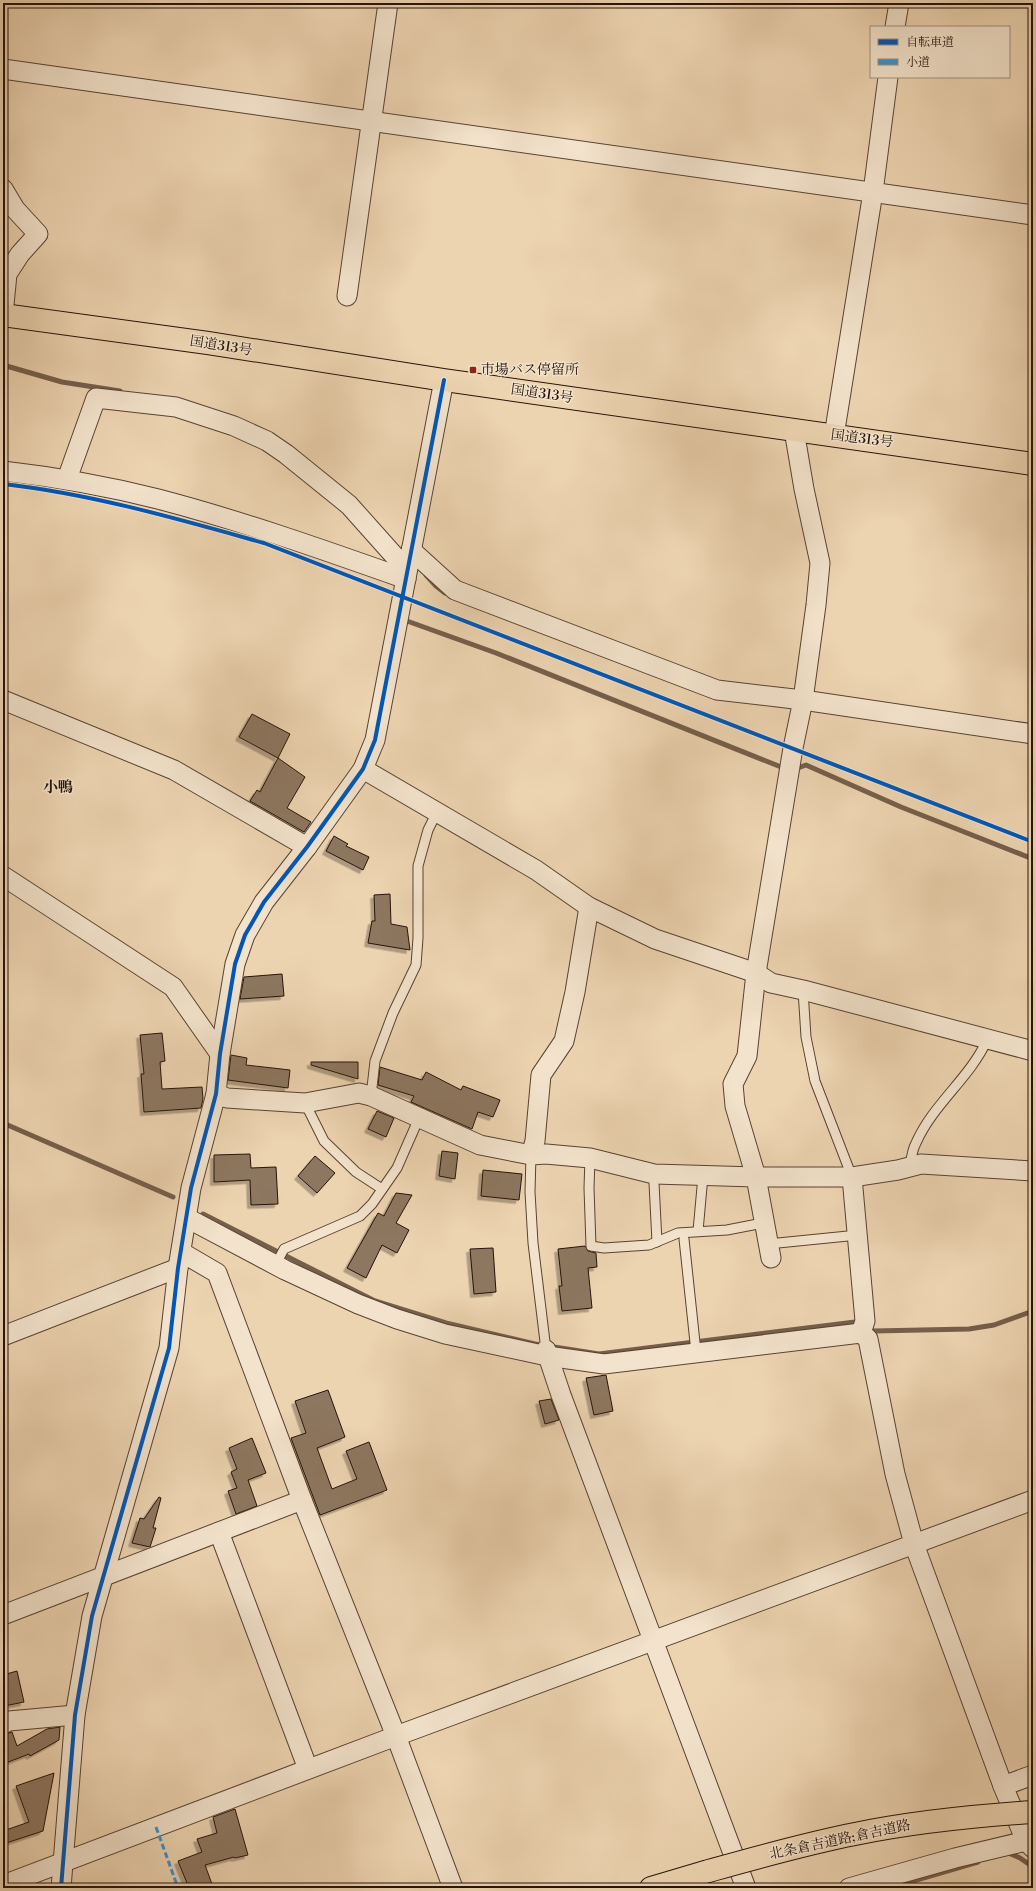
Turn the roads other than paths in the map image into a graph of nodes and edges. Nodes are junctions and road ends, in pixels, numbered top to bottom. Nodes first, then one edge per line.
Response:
1 (388, 3) edge
2 (898, 3) edge
3 (895, 26) edge
4 (3, 69) edge
5 (888, 78) edge
6 (372, 120) junction
7 (3, 189) edge
8 (872, 192) junction
9 (1033, 215) edge
10 (347, 296) dead end
11 (3, 315) edge
12 (444, 380) junction
13 (794, 430) junction
14 (834, 436) junction
15 (1033, 464) edge
16 (3, 471) edge
17 (67, 479) junction
18 (411, 550) junction
19 (407, 575) junction
20 (3, 700) edge
21 (801, 708) junction
22 (1033, 734) edge
23 (363, 769) junction
24 (437, 812) junction
25 (307, 847) junction
26 (3, 876) edge
27 (588, 906) junction
28 (756, 973) junction
29 (803, 990) junction
30 (987, 1040) junction
31 (1033, 1051) edge
32 (220, 1054) junction
33 (216, 1094) junction
34 (371, 1096) junction
35 (305, 1103) junction
36 (419, 1118) junction
37 (531, 1155) junction
38 (590, 1158) junction
39 (910, 1166) junction
40 (1033, 1170) edge
41 (656, 1174) junction
42 (703, 1176) junction
43 (756, 1177) junction
44 (852, 1177) junction
45 (382, 1190) junction
46 (187, 1218) junction
47 (763, 1223) junction
48 (698, 1231) junction
49 (858, 1235) junction
50 (684, 1240) dead end
51 (657, 1242) junction
52 (770, 1251) joint
53 (280, 1257) junction
54 (180, 1260) junction
55 (863, 1327) junction
56 (3, 1336) edge
57 (695, 1344) junction
58 (546, 1349) junction
59 (302, 1500) junction
60 (1033, 1500) edge
61 (219, 1532) junction
62 (914, 1544) junction
63 (104, 1577) junction
64 (3, 1615) edge
65 (653, 1641) junction
66 (75, 1715) junction
67 (3, 1724) edge
68 (396, 1736) junction
69 (308, 1769) junction
70 (1033, 1775) edge
71 (1003, 1786) junction
72 (1033, 1812) edge
73 (1031, 1838) edge
74 (64, 1862) junction
75 (703, 1882) edge
76 (3, 1885) edge
77 (61, 1888) edge
78 (453, 1888) edge
79 (651, 1888) edge
80 (746, 1888) edge
81 (849, 1888) edge

1 - 6 street
2 - 3 street
4 - 6 street
5 - 8 street
6 - 8 street
6 - 10 street
7 - 11 street
8 - 9 street
8 - 14 street
11 - 12 highway, 国道313号
12 - 13 highway, 国道313号
12 - 18 street
13 - 14 highway, 国道313号
13 - 21 street
14 - 15 highway, 国道313号
16 - 17 street
17 - 19 street
17 - 19 street
18 - 19 street
18 - 21 street
19 - 23 street
20 - 25 street
21 - 22 street
21 - 28 street
23 - 24 street
23 - 25 street
24 - 27 street
24 - 34 lane
25 - 32 street
26 - 32 street
27 - 28 street
27 - 37 street
28 - 29 street
28 - 43 street
29 - 30 street
29 - 44 lane
30 - 31 street
30 - 39 lane
32 - 33 street
33 - 35 street
33 - 46 street
34 - 35 street
34 - 36 street
35 - 45 lane
36 - 37 street
36 - 45 lane
37 - 38 street
37 - 58 lane
38 - 41 street
38 - 51 lane
39 - 40 street
39 - 44 street
41 - 42 street
41 - 51 lane
42 - 43 street
42 - 48 lane
43 - 44 street
43 - 47 street
44 - 49 street
45 - 53 lane
46 - 53 street
46 - 54 street
47 - 48 lane
47 - 52 street
48 - 51 lane
49 - 52 lane
49 - 55 street
50 - 57 lane
53 - 58 street
54 - 56 street
54 - 59 street
54 - 63 street
55 - 57 street
55 - 62 street
57 - 58 street
58 - 65 street
59 - 61 street
59 - 68 street
60 - 62 street
61 - 63 street
61 - 69 street
62 - 65 street
62 - 71 street
63 - 64 street
63 - 66 street
65 - 68 street
65 - 80 street
66 - 67 street
66 - 74 street
68 - 69 street
68 - 78 street
69 - 74 street
70 - 71 street
71 - 73 street
72 - 75 highway, 北条倉吉道路;倉吉道路, bridge
73 - 75 highway, 北条倉吉道路;倉吉道路
73 - 81 street
74 - 76 street
74 - 77 street
75 - 79 highway, 北条倉吉道路;倉吉道路

